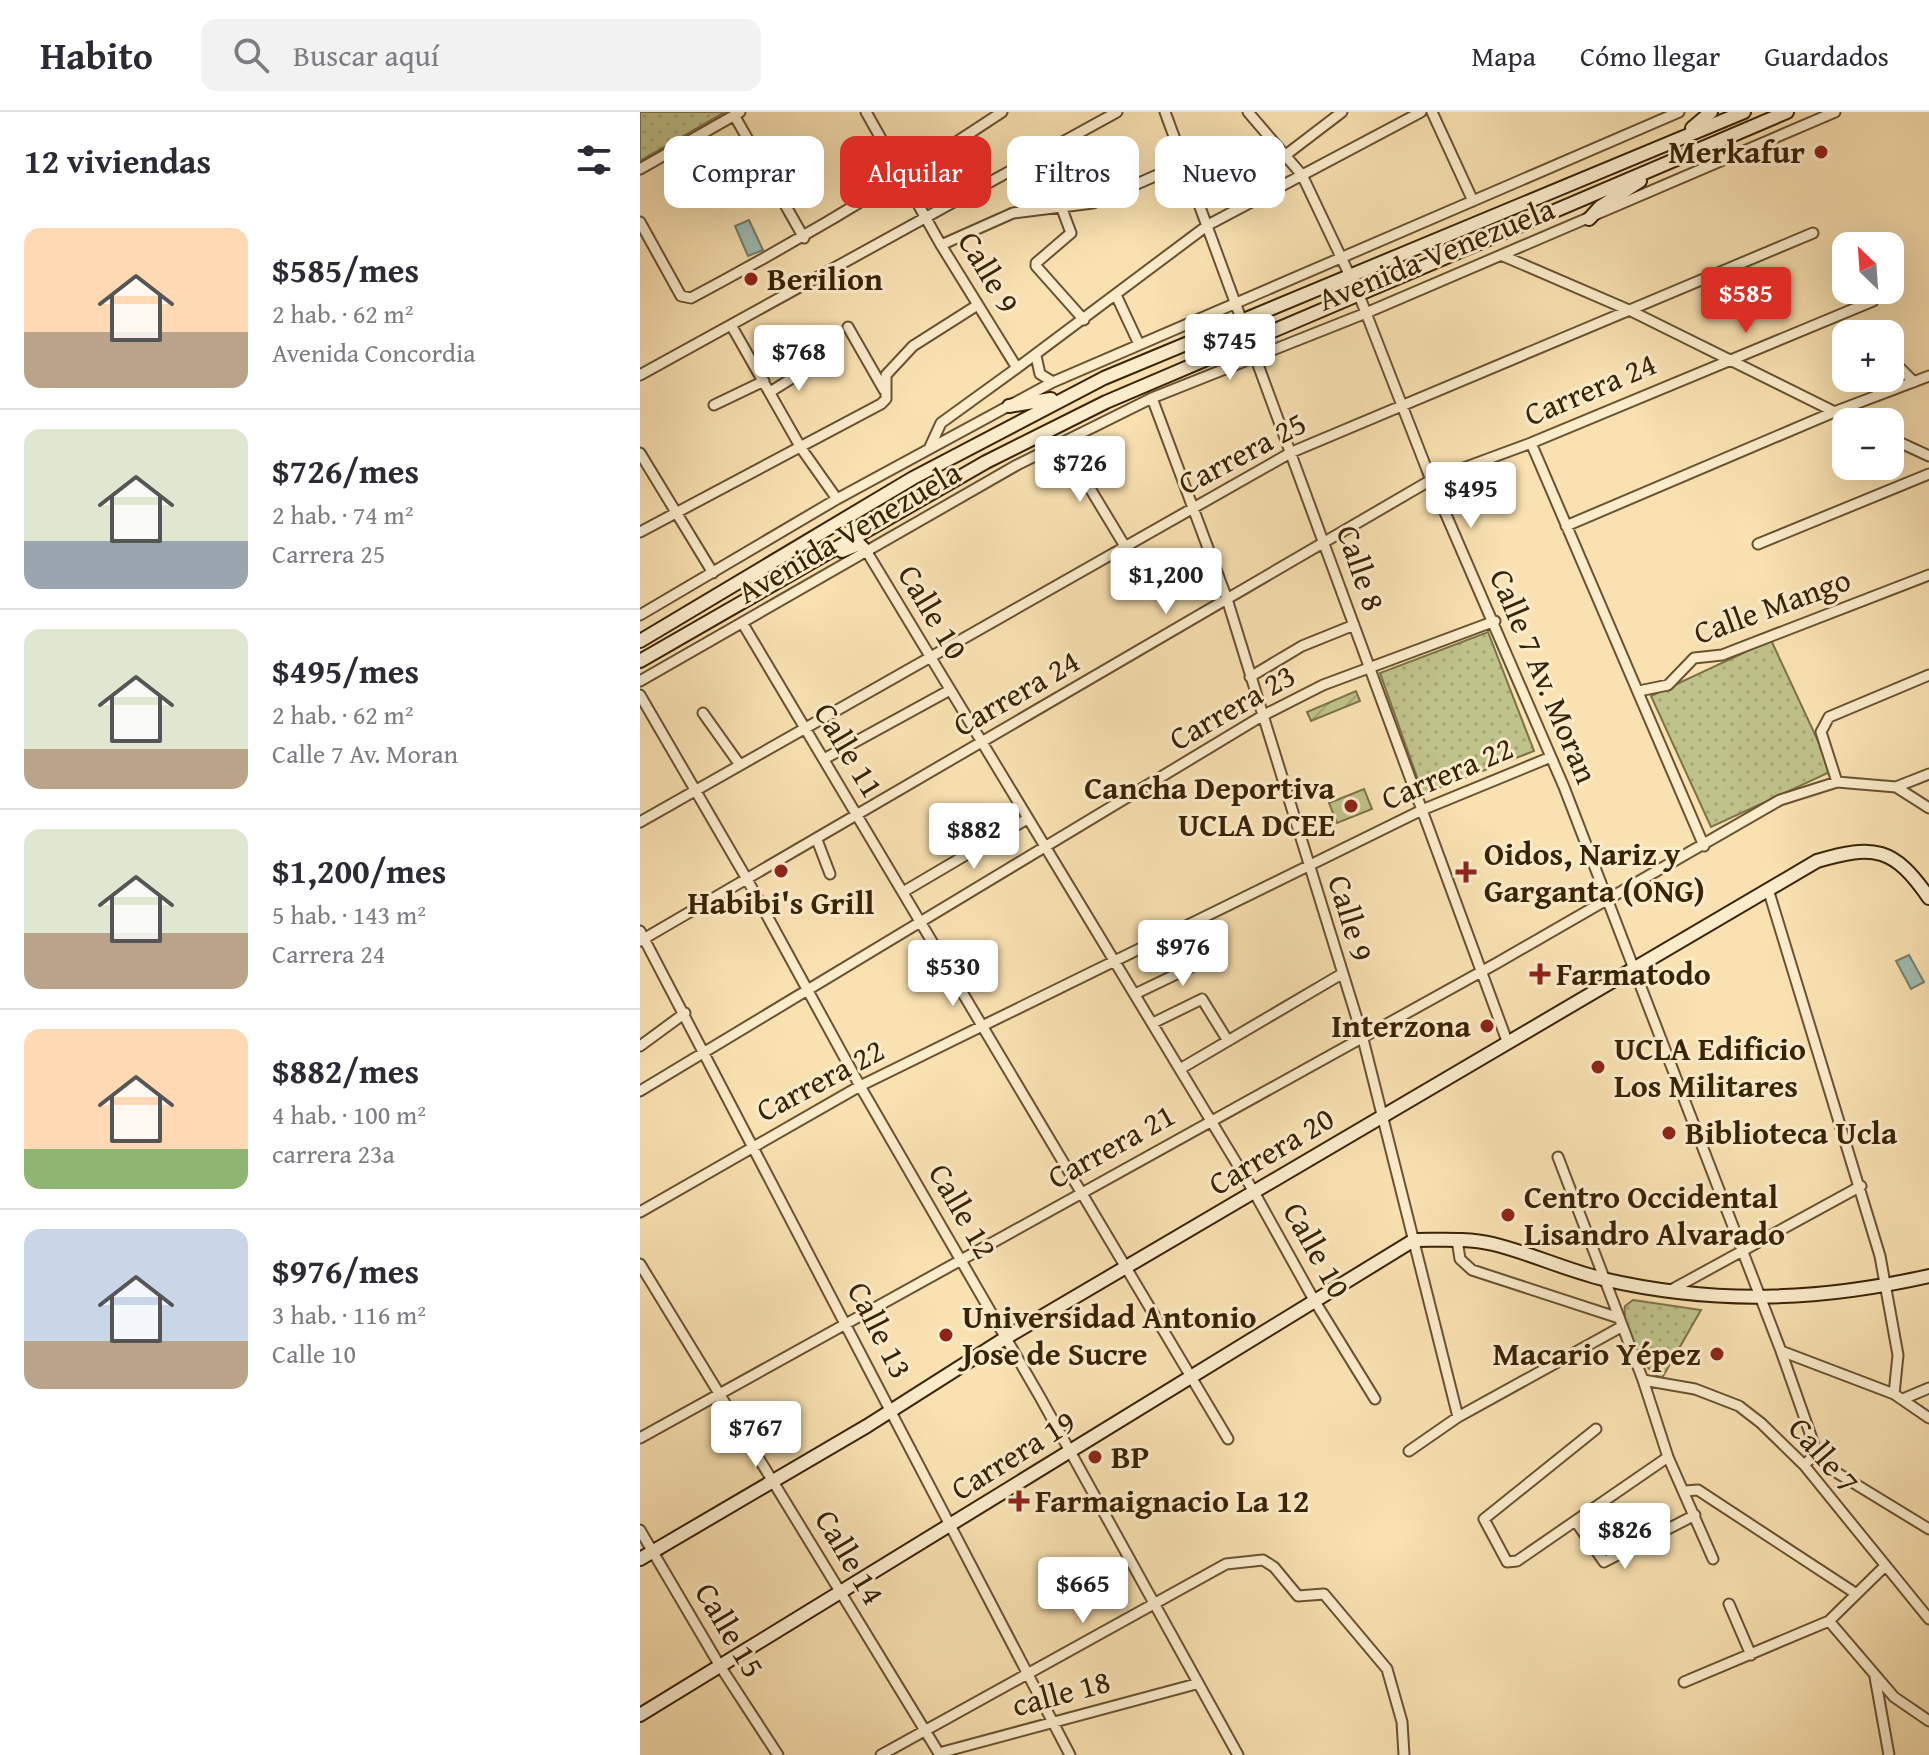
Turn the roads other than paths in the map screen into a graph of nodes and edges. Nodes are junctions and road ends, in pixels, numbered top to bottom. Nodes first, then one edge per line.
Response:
1 (866, 112) edge
2 (1002, 112) edge
3 (1117, 112) edge
4 (1165, 112) edge
5 (1248, 112) edge
6 (1342, 112) edge
7 (1421, 112) edge
8 (1432, 112) edge
9 (1679, 112) edge
10 (1711, 112) edge
11 (1744, 112) edge
12 (1787, 112) edge
13 (1835, 112) edge
14 (737, 114) edge
15 (880, 136) edge
16 (966, 136) edge
17 (1174, 136) edge
18 (1671, 142) junction
19 (1287, 154) junction
20 (1665, 164) junction
21 (640, 169) edge
22 (1302, 175) junction
23 (1155, 176) edge
24 (1473, 201) junction
25 (854, 208) edge
26 (922, 208) edge
27 (1202, 208) edge
28 (1062, 209) junction
29 (928, 219) junction
30 (1589, 219) junction
31 (640, 222) edge
32 (1208, 225) junction
33 (1813, 233) dead end
34 (804, 238) junction
35 (941, 245) junction
36 (1501, 255) junction
37 (1341, 257) junction
38 (1350, 278) junction
39 (1116, 295) junction
40 (1359, 295) junction
41 (1234, 301) junction
42 (1865, 304) edge
43 (976, 306) junction
44 (1631, 311) junction
45 (1366, 313) junction
46 (1084, 320) junction
47 (1240, 321) junction
48 (731, 325) junction
49 (848, 327) dead end
50 (1249, 341) junction
51 (1138, 342) junction
52 (1256, 355) junction
53 (1036, 356) junction
54 (1727, 359) junction
55 (1020, 366) junction
56 (831, 369) dead end
57 (1904, 372) edge
58 (640, 375) edge
59 (1929, 376) edge
60 (764, 381) junction
61 (1053, 382) junction
62 (1914, 382) junction
63 (1080, 390) junction
64 (770, 392) junction
65 (886, 394) junction
66 (1152, 398) junction
67 (714, 405) dead end
68 (1009, 406) junction
69 (1402, 408) junction
70 (1845, 408) edge
71 (1832, 411) edge
72 (1832, 413) edge
73 (1062, 442) junction
74 (1531, 443) junction
75 (1904, 444) edge
76 (801, 448) junction
77 (929, 449) junction
78 (1292, 452) junction
79 (640, 453) edge
80 (1929, 456) edge
81 (1929, 474) edge
82 (1431, 480) junction
83 (837, 499) junction
84 (1193, 507) junction
85 (678, 512) junction
86 (1566, 526) junction
87 (640, 532) edge
88 (1325, 542) junction
89 (1758, 544) dead end
90 (1126, 548) junction
91 (867, 552) junction
92 (816, 559) junction
93 (713, 573) junction
94 (1929, 575) edge
95 (1227, 599) junction
96 (640, 615) edge
97 (1495, 621) junction
98 (743, 624) junction
99 (1354, 625) junction
100 (640, 641) edge
101 (931, 657) junction
102 (640, 661) edge
103 (1368, 669) junction
104 (1929, 675) edge
105 (1250, 677) junction
106 (640, 681) edge
107 (950, 690) junction
108 (1639, 691) junction
109 (640, 695) edge
110 (703, 713) dead end
111 (1262, 716) junction
112 (806, 728) junction
113 (981, 743) junction
114 (1551, 757) junction
115 (824, 759) junction
116 (740, 765) junction
117 (1929, 774) edge
118 (1837, 782) junction
119 (1896, 787) junction
120 (693, 792) junction
121 (1929, 808) edge
122 (1422, 810) junction
123 (857, 816) junction
124 (1027, 819) junction
125 (640, 822) edge
126 (817, 840) junction
127 (1704, 846) junction
128 (1046, 848) junction
129 (1308, 867) junction
130 (830, 874) dead end
131 (748, 881) junction
132 (1768, 889) junction
133 (903, 892) junction
134 (1929, 898) edge
135 (1608, 899) junction
136 (923, 923) junction
137 (641, 937) edge
138 (1212, 957) dead end
139 (1113, 961) junction
140 (1634, 967) junction
141 (1479, 972) junction
142 (1340, 975) junction
143 (808, 991) junction
144 (1135, 994) junction
145 (685, 1013) junction
146 (1153, 1023) junction
147 (982, 1026) junction
148 (1362, 1035) junction
149 (1228, 1041) junction
150 (1507, 1041) junction
151 (640, 1046) edge
152 (704, 1054) junction
153 (1180, 1069) junction
154 (860, 1086) junction
155 (640, 1091) edge
156 (1383, 1115) junction
157 (1210, 1119) junction
158 (753, 1146) junction
159 (1558, 1157) dead end
160 (1861, 1186) junction
161 (1082, 1191) junction
162 (1254, 1192) junction
163 (640, 1212) edge
164 (1414, 1240) junction
165 (1457, 1240) junction
166 (1743, 1251) junction
167 (962, 1261) junction
168 (640, 1264) edge
169 (1126, 1268) junction
170 (1929, 1276) edge
171 (1603, 1278) junction
172 (1886, 1286) junction
173 (1671, 1290) junction
174 (1760, 1299) junction
175 (1314, 1300) junction
176 (1620, 1322) junction
177 (848, 1324) junction
178 (1007, 1337) junction
179 (1781, 1351) junction
180 (1192, 1375) junction
181 (1643, 1380) junction
182 (1929, 1388) edge
183 (720, 1393) junction
184 (1894, 1394) junction
185 (1375, 1399) dead end
186 (1903, 1399) junction
187 (892, 1411) junction
188 (1458, 1417) junction
189 (1929, 1418) edge
190 (1596, 1429) dead end
191 (640, 1438) edge
192 (1228, 1439) dead end
193 (1070, 1449) junction
194 (1409, 1451) dead end
195 (1817, 1453) junction
196 (1668, 1457) junction
197 (1804, 1465) junction
198 (774, 1479) junction
199 (1685, 1491) junction
200 (1695, 1515) junction
201 (1576, 1522) junction
202 (951, 1525) junction
203 (1929, 1529) edge
204 (640, 1530) edge
205 (653, 1552) junction
206 (640, 1559) edge
207 (1713, 1559) dead end
208 (1884, 1567) junction
209 (1855, 1593) junction
210 (841, 1594) junction
211 (1152, 1604) junction
212 (1729, 1604) dead end
213 (1929, 1619) edge
214 (1829, 1621) junction
215 (1751, 1655) junction
216 (720, 1666) junction
217 (1029, 1675) junction
218 (1875, 1677) junction
219 (1684, 1682) dead end
220 (1196, 1684) junction
221 (640, 1715) edge
222 (1929, 1721) edge
223 (1053, 1723) junction
224 (927, 1731) junction
225 (940, 1754) edge
226 (778, 1755) edge
227 (881, 1755) edge
228 (1070, 1755) edge
229 (1238, 1755) edge
230 (1404, 1755) edge
231 (1889, 1755) edge

1 - 15 street, Calle 9
2 - 16 street
3 - 29 street
4 - 17 street, Calle 8
5 - 19 street, Calle 7 Av. Moran
6 - 19 street
7 - 22 street
8 - 24 street
9 - 24 street, Avenida Venezuela
10 - 18 street
11 - 18 street, Avenida Venezuela
12 - 20 street, Avenida Venezuela
13 - 30 street, Avenida Venezuela
14 - 21 street
14 - 34 street
18 - 38 street, Avenida Venezuela
19 - 22 street, Calle 7 Av. Moran
20 - 30 street
20 - 40 street, Avenida Venezuela
22 - 32 street
22 - 37 street, Calle 7 Av. Moran
23 - 28 street
24 - 37 street, Avenida Venezuela
25 - 34 street
26 - 29 street, Calle 9
27 - 32 street, Calle 8
28 - 35 street
28 - 46 street
29 - 35 street, Calle 9
29 - 48 street
30 - 36 street, Avenida Venezuela
31 - 34 street
32 - 39 street
32 - 41 street, Calle 8
33 - 44 street, Carrera 25
35 - 43 street, Calle 9
36 - 44 street
36 - 45 street, Avenida Venezuela
37 - 38 street, Calle 7 Av. Moran
37 - 41 street, Avenida Venezuela
38 - 40 street, Calle 7 Av. Moran
38 - 47 street, Avenida Venezuela
39 - 46 street
39 - 51 street
40 - 45 street, Calle 7 Av. Moran
40 - 50 street, Avenida Venezuela
41 - 47 street, Calle 8
41 - 51 street, Avenida Venezuela
42 - 54 street, Carrera 24
43 - 55 street, Calle 9
43 - 65 street
44 - 54 street
44 - 69 street, Carrera 25
45 - 52 street, Avenida Venezuela
45 - 69 street, Calle 7 Av. Moran
46 - 53 street
47 - 50 street, Calle 8
47 - 63 street, Avenida Venezuela
48 - 58 street
48 - 60 street
49 - 65 street
50 - 52 street, Calle 8
50 - 92 street, Avenida Venezuela
51 - 61 street, Avenida Venezuela
52 - 66 street, Avenida Venezuela
52 - 78 street, Calle 8
53 - 55 street
53 - 61 street
54 - 71 street
54 - 74 street, Carrera 24
55 - 77 street
56 - 64 street
57 - 62 street
59 - 62 street
60 - 64 street
60 - 67 street
61 - 68 street, Avenida Venezuela
62 - 70 street
63 - 68 street
63 - 100 street, Avenida Venezuela
64 - 76 street
65 - 76 street
66 - 73 street, Avenida Venezuela
66 - 84 street, Calle 9
68 - 77 street, Avenida Venezuela
69 - 78 street, Carrera 25
69 - 82 street, Calle 7 Av. Moran
72 - 86 street
73 - 90 street
73 - 91 street, Avenida Venezuela
74 - 82 street, Carrera 24
74 - 86 street
75 - 80 street
76 - 83 street
76 - 85 street
77 - 83 street, Avenida Venezuela
78 - 84 street, Carrera 25
78 - 88 street, Calle 8
79 - 85 street
81 - 89 street
82 - 88 street, Carrera 24
82 - 97 street, Calle 7 Av. Moran
83 - 93 street, Avenida Venezuela
84 - 90 street, Carrera 25
84 - 95 street, Calle 9
85 - 87 street
85 - 93 street
86 - 108 street
88 - 95 street, Carrera 24
88 - 99 street, Calle 8
90 - 101 street, Carrera 25
91 - 92 street
91 - 98 street, Avenida Venezuela
91 - 101 street, Calle 10
92 - 102 street, Avenida Venezuela
93 - 96 street, Avenida Venezuela
94 - 108 street, Calle Mango
95 - 105 street, Calle 9
95 - 113 street, Carrera 24
97 - 103 street, Carrera 23
97 - 114 street, Calle 7 Av. Moran
98 - 106 street, Avenida Venezuela
98 - 112 street, Calle 11
99 - 103 street, Calle 8
99 - 105 street
101 - 107 street, Calle 10
101 - 112 street, Carrera 25
103 - 111 street, Carrera 23
103 - 122 street, Calle 8
104 - 118 street
105 - 111 street, Calle 9
107 - 113 street, Calle 10
107 - 115 street
108 - 127 street
109 - 120 street, Calle 12
110 - 116 street
111 - 128 street, Carrera 23
111 - 129 street, Calle 9
112 - 115 street, Calle 11
112 - 116 street, Carrera 25
113 - 123 street, Carrera 24
113 - 124 street, Calle 10
114 - 122 street, Carrera 22
114 - 135 street, Calle 7 Av. Moran
115 - 123 street, Calle 11
116 - 120 street, Carrera 25
117 - 119 street
118 - 119 street
118 - 127 street, Carrera 21
119 - 121 street
120 - 125 street, Carrera 25
120 - 131 street, Calle 12
122 - 129 street, Carrera 22
122 - 141 street, Calle 8
123 - 126 street, Carrera 24
123 - 133 street, Calle 11
124 - 128 street, Calle 10
124 - 133 street
126 - 130 street
126 - 131 street, Carrera 24
127 - 135 street, Carrera 21
128 - 136 street, Carrera 23
128 - 139 street, Calle 10
129 - 139 street, Carrera 22
129 - 142 street, Calle 9
131 - 137 street, Carrera 24
131 - 143 street, Calle 12
132 - 134 street, Carrera 20
132 - 140 street, Carrera 20
132 - 160 street
133 - 136 street, Calle 11
135 - 140 street, Calle 7 Av. Moran
135 - 141 street, Carrera 21
136 - 143 street, Carrera 23
136 - 147 street, Calle 11
137 - 145 street, Calle 13
138 - 144 street
139 - 144 street, Calle 10
139 - 147 street, Carrera 22
140 - 150 street, Carrera 20
140 - 166 street, Calle 7 Av. Moran
141 - 148 street, Carrera 21
141 - 150 street, Calle 8
142 - 148 street, Calle 9
142 - 149 street
143 - 152 street, Carrera 23
143 - 154 street, Calle 12
144 - 146 street, Calle 10
145 - 151 street
145 - 152 street, Calle 13
146 - 149 street
146 - 153 street, Calle 10
147 - 154 street, Carrera 22
147 - 161 street, Calle 11
148 - 156 street, Calle 9
148 - 157 street, Carrera 21
149 - 153 street
150 - 156 street, Carrera 20
152 - 155 street, Carrera 23
152 - 158 street, Calle 13
153 - 157 street, Calle 10
154 - 158 street, Carrera 22
154 - 167 street, Calle 12
156 - 162 street, Carrera 20
156 - 164 street, Calle 9
157 - 161 street, Carrera 21
157 - 162 street, Calle 10
158 - 163 street, Carrera 22
158 - 177 street, Calle 13
159 - 171 street
160 - 166 street
160 - 172 street
161 - 167 street, Carrera 21
161 - 169 street, Calle 11
162 - 169 street, Carrera 20
162 - 175 street, Calle 10
164 - 165 street
164 - 175 street, Carrera 19
164 - 188 street, Calle 9
165 - 171 street
165 - 176 street
166 - 173 street
166 - 174 street, Calle 7
167 - 177 street, Carrera 21
167 - 178 street, Calle 12
168 - 183 street, Calle 14
169 - 178 street, Carrera 20
169 - 180 street, Calle 11
170 - 172 street
171 - 173 street
171 - 176 street
172 - 174 street
172 - 184 street
173 - 174 street
174 - 179 street, Calle 7
175 - 180 street, Carrera 19
175 - 185 street, Calle 10
176 - 181 street
176 - 188 street
177 - 183 street, Carrera 21
177 - 187 street, Calle 13
178 - 187 street, Carrera 20
178 - 193 street, Calle 12
179 - 184 street
179 - 195 street, Calle 7
180 - 192 street, Calle 11
180 - 193 street, Carrera 19
181 - 196 street
181 - 197 street, Calle 7
182 - 186 street
183 - 191 street, Carrera 21
183 - 198 street, Calle 14
184 - 186 street
186 - 189 street
187 - 198 street, Carrera 20
187 - 202 street, Calle 13
188 - 194 street
190 - 201 street
193 - 202 street, Carrera 19
193 - 211 street, Calle 12
195 - 197 street
195 - 203 street
196 - 199 street
196 - 201 street
197 - 208 street, Calle 7
198 - 205 street, Carrera 20
198 - 210 street, Calle 14
199 - 200 street
199 - 209 street
200 - 201 street
200 - 207 street
202 - 210 street, Carrera 19
202 - 217 street, Calle 13
204 - 205 street, Calle 15
205 - 206 street, Carrera 20
205 - 216 street, Calle 15
208 - 209 street
208 - 213 street, Calle 7
209 - 214 street
210 - 216 street, Carrera 19
210 - 224 street, Calle 14
211 - 217 street
211 - 220 street, Calle 12
211 - 230 street
212 - 215 street
214 - 215 street
214 - 218 street
215 - 219 street
216 - 221 street, Carrera 19
216 - 226 street, Calle 15
217 - 223 street, Calle 13
217 - 224 street
218 - 222 street
218 - 231 street
220 - 223 street, calle 18
220 - 229 street, Calle 12
223 - 225 street, calle 18
223 - 228 street, Calle 13
224 - 225 street, Calle 14
224 - 227 street

